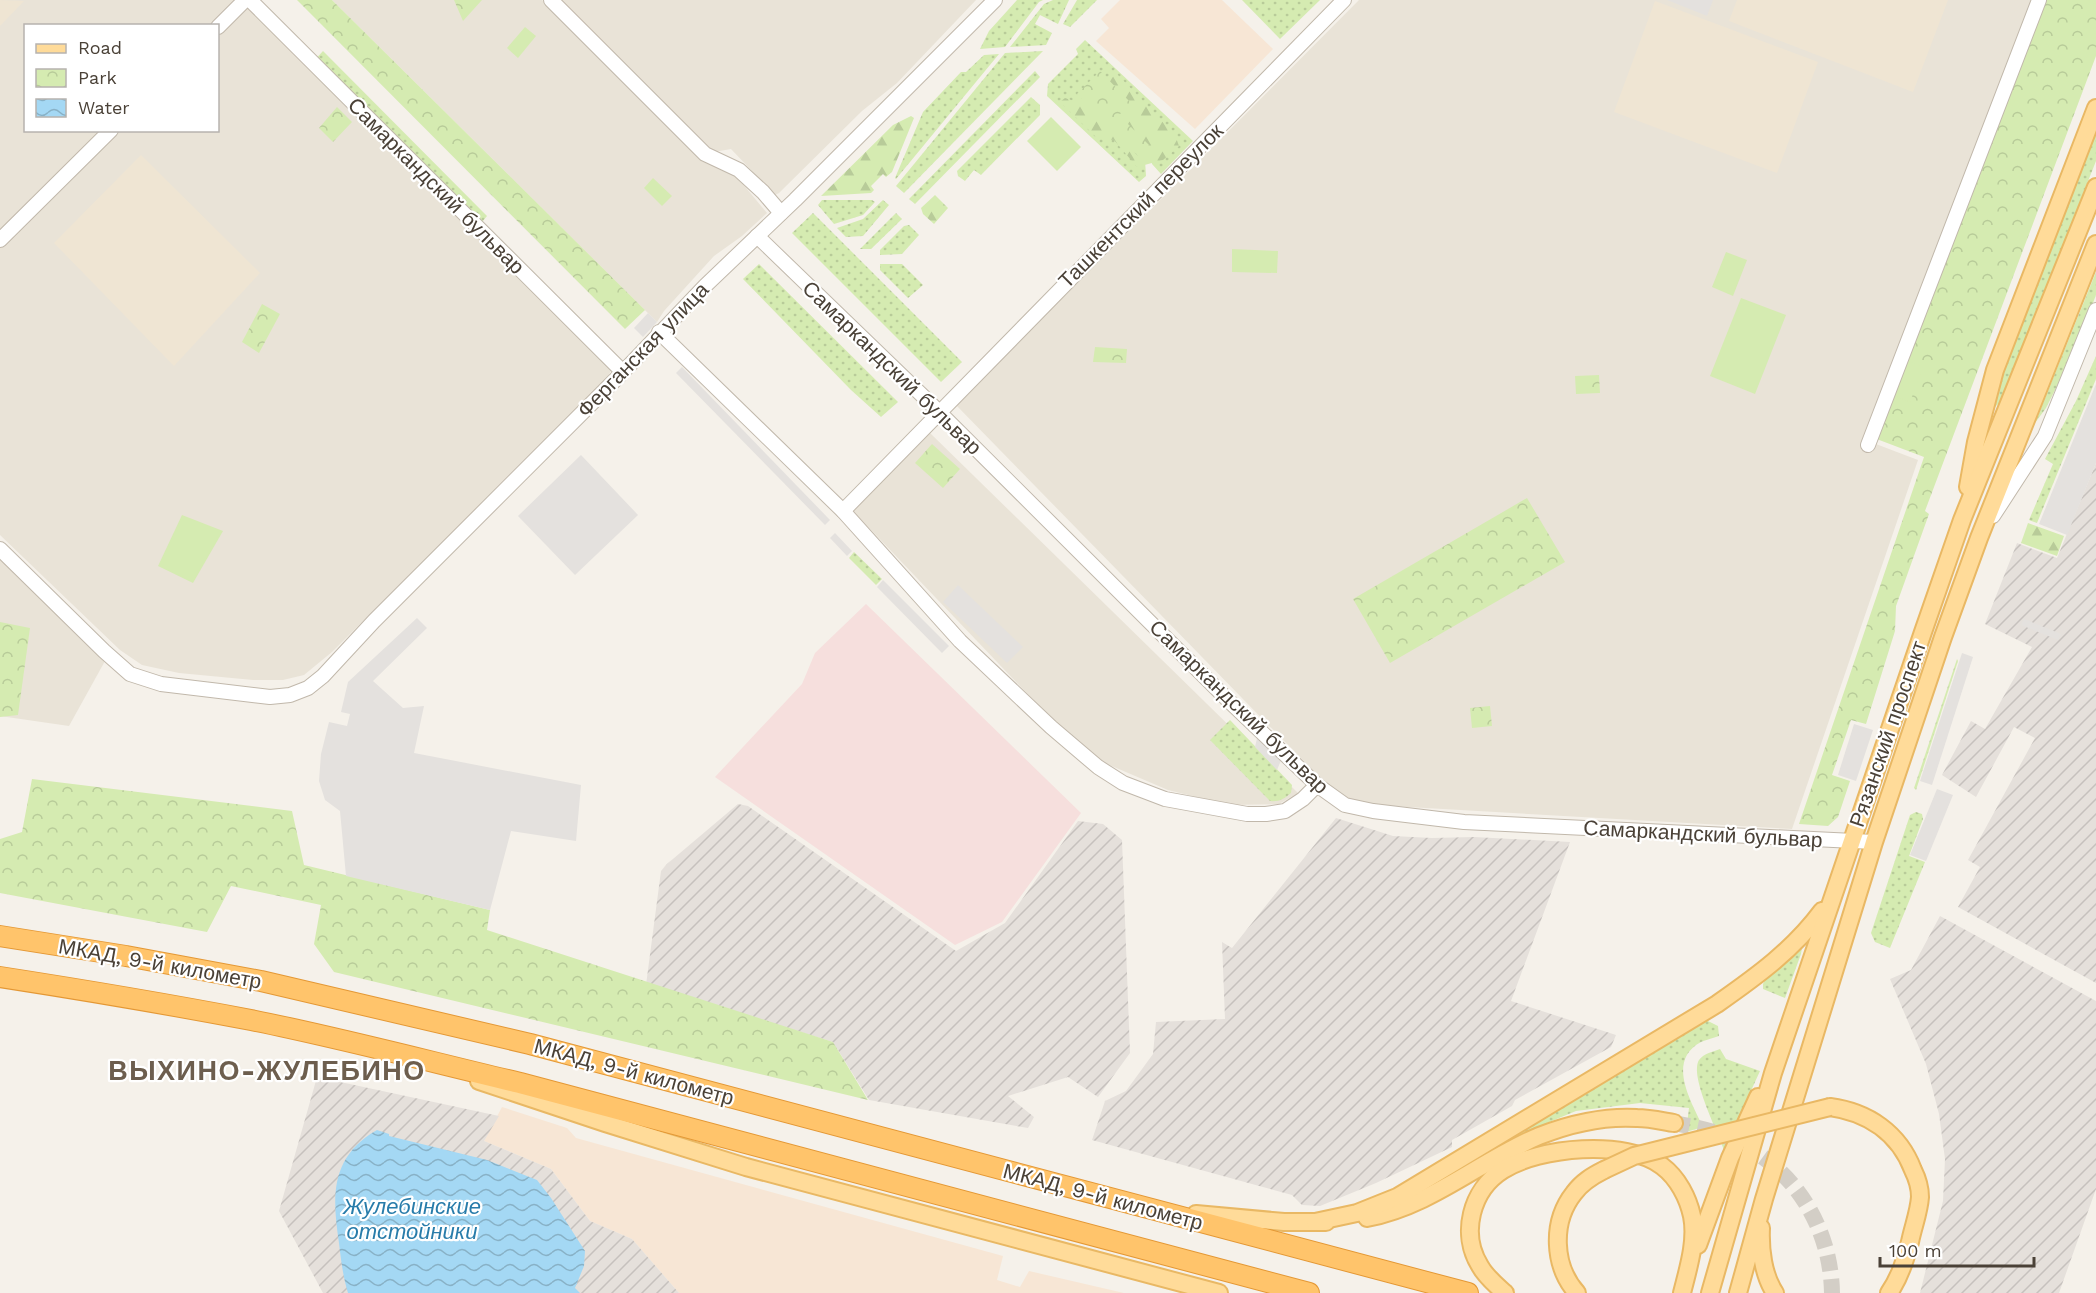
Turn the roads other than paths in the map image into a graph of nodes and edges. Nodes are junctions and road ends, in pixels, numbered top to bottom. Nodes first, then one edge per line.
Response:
1 (248, 0) edge
2 (551, 0) edge
3 (995, 0) edge
4 (1344, 0) edge
5 (2039, 0) edge
6 (219, 26) edge
7 (2096, 108) edge
8 (109, 132) edge
9 (2096, 187) edge
10 (781, 213) junction
11 (757, 236) junction
12 (0, 240) edge
13 (2096, 244) edge
14 (2096, 310) edge
15 (659, 332) junction
16 (623, 372) junction
17 (939, 413) junction
18 (1868, 445) dead end
19 (843, 511) junction
20 (1962, 520) junction
21 (1979, 538) junction
22 (0, 549) edge
23 (1317, 785) junction
24 (1851, 841) junction
25 (1874, 842) junction
26 (1832, 899) junction
27 (0, 936) edge
28 (0, 977) edge
29 (389, 1052) junction
30 (1773, 1073) junction
31 (1674, 1122) tunnel mouth
32 (1764, 1199) junction
33 (1137, 1206) junction
34 (1315, 1222) junction
35 (1688, 1272) junction
36 (1216, 1292) edge
37 (1309, 1293) edge
38 (1468, 1293) edge
39 (1505, 1293) edge
40 (1577, 1293) edge
41 (1682, 1293) edge
42 (1710, 1293) edge
43 (1738, 1293) edge
44 (1775, 1293) edge
45 (1889, 1293) edge

1 - 6 street
1 - 16 street, Самаркандский бульвар
2 - 10 street
3 - 10 street, Ферганская улица
4 - 17 street, Ташкентский переулок
5 - 18 street
7 - 20 main road
8 - 12 street
9 - 20 main road, Рязанский проспект
10 - 11 street, Ферганская улица
11 - 15 street, Ферганская улица
11 - 17 street, Самаркандский бульвар
13 - 21 main road, Рязанский проспект
14 - 21 street
15 - 16 street, Ферганская улица
15 - 19 street
16 - 22 street, Ферганская улица
17 - 19 street, Ташкентский переулок
17 - 23 street, Самаркандский бульвар
19 - 23 street
20 - 24 main road, Рязанский проспект
21 - 25 main road, Рязанский проспект
23 - 24 street, Самаркандский бульвар
24 - 25 street, Самаркандский бульвар
24 - 26 main road, Рязанский проспект
25 - 32 main road, Рязанский проспект
26 - 30 main road, Рязанский проспект
26 - 34 main road
27 - 33 highway, МКАД, 9-й километр
28 - 29 highway, МКАД, 9-й километр
29 - 36 main road
29 - 37 highway, МКАД, 9-й километр
30 - 35 main road
30 - 42 main road, Рязанский проспект
31 - 34 main road
32 - 43 main road, Рязанский проспект
32 - 44 main road
33 - 34 main road
33 - 38 highway, МКАД, 9-й километр
35 - 39 main road
35 - 41 main road
40 - 45 main road, bridge

